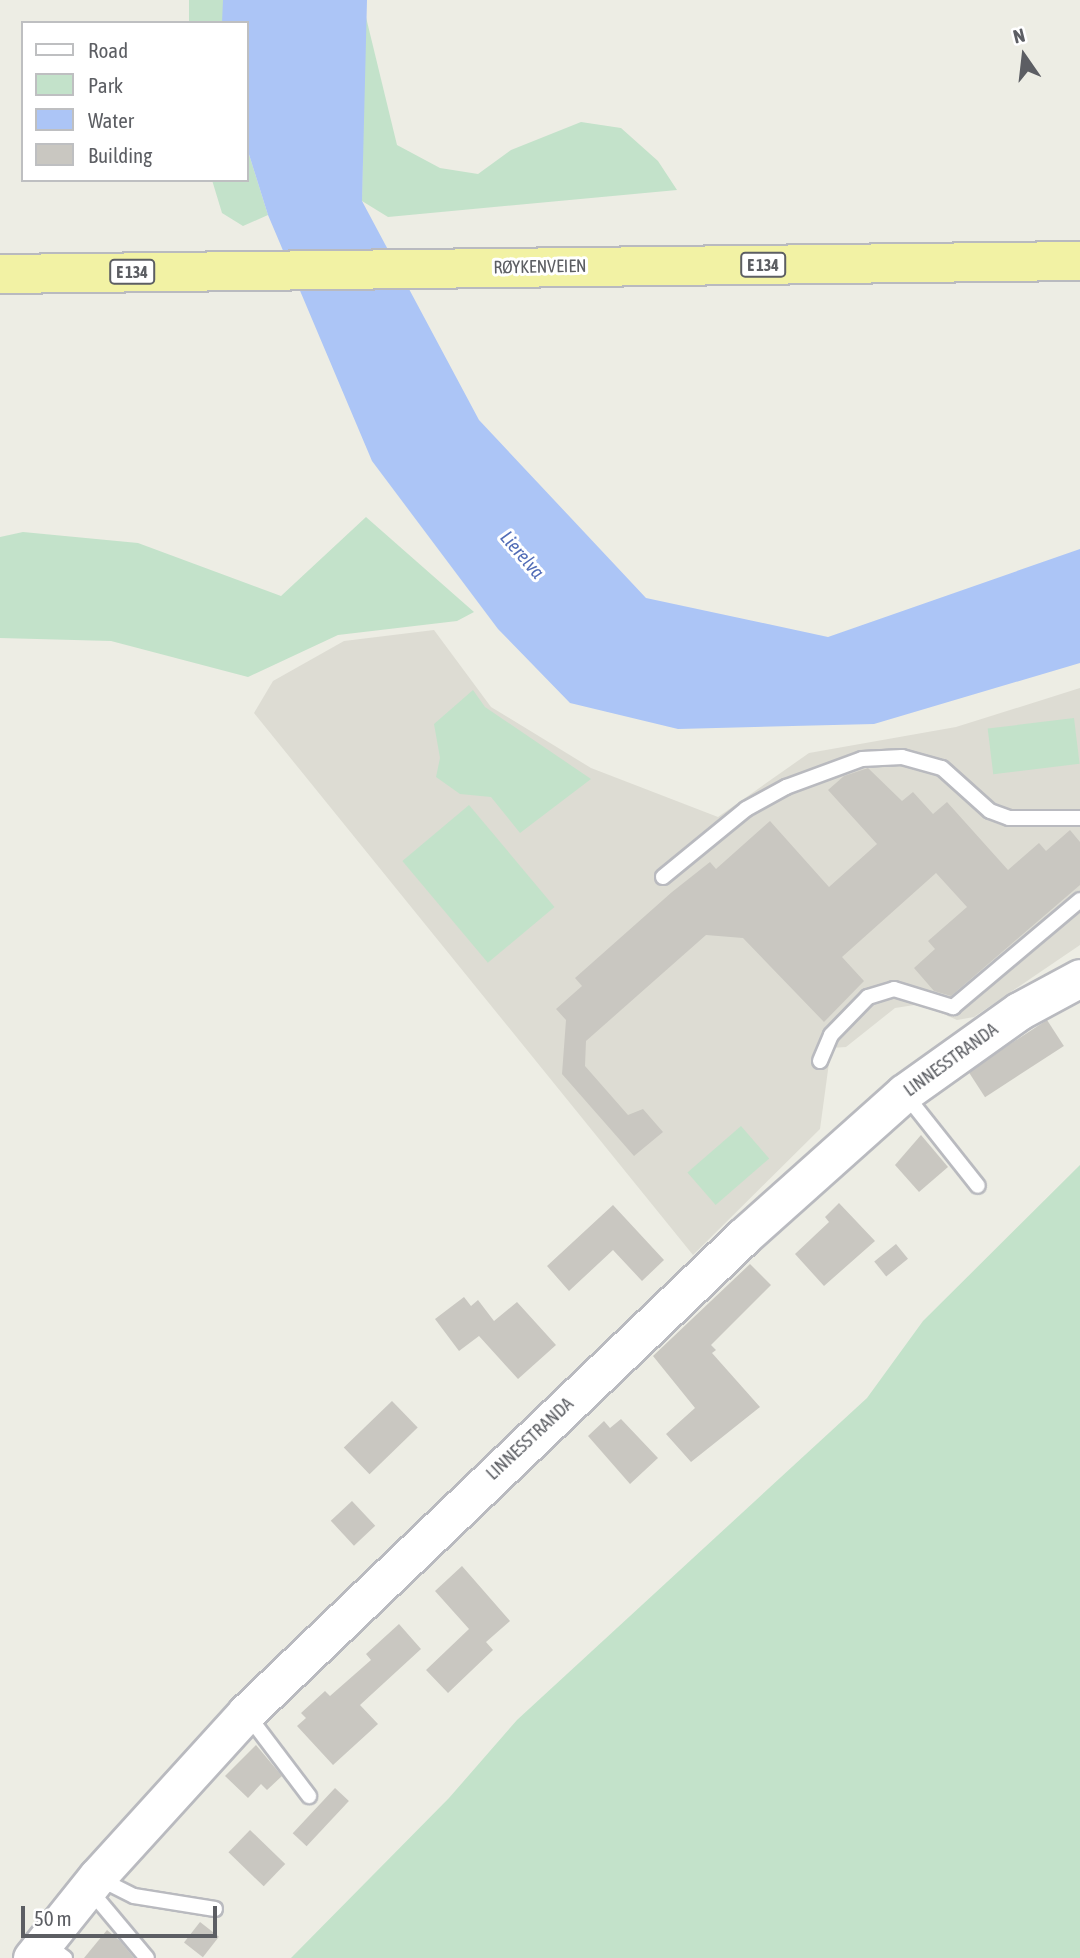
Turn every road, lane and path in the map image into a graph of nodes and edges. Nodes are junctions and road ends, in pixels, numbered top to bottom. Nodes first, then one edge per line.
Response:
1 (1080, 261) edge
2 (0, 274) edge
3 (1080, 818) edge
4 (663, 877) dead end
5 (1080, 900) edge
6 (1080, 978) edge
7 (820, 1062) dead end
8 (904, 1093) junction
9 (978, 1186) dead end
10 (246, 1713) junction
11 (309, 1796) dead end
12 (93, 1883) junction
13 (215, 1909) dead end
14 (47, 1953) edge
15 (147, 1958) edge

1 - 2 highway, RØYKENVEIEN / E 134
3 - 4 lane
5 - 7 lane
6 - 8 street, LINNESSTRANDA
8 - 9 lane
8 - 10 street, LINNESSTRANDA
10 - 11 lane
10 - 12 street, LINNESSTRANDA
12 - 13 lane
12 - 14 street, LINNESSTRANDA
12 - 15 lane

